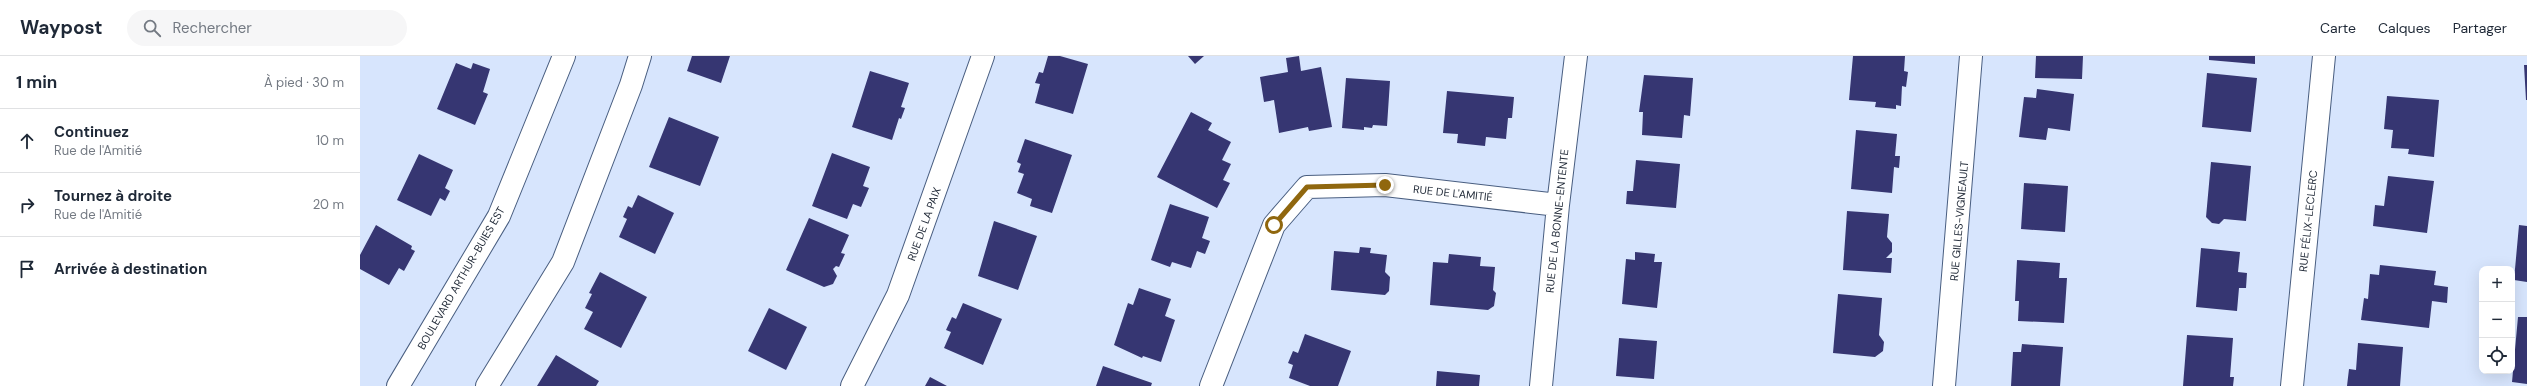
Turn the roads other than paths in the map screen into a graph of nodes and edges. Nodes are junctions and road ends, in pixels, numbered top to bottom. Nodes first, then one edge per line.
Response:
1 (564, 56) edge
2 (640, 56) edge
3 (983, 56) edge
4 (1576, 56) edge
5 (1971, 56) edge
6 (2324, 56) edge
7 (1558, 205) junction
8 (398, 386) edge
9 (487, 386) edge
10 (852, 386) edge
11 (1211, 386) edge
12 (1541, 386) edge
13 (1944, 386) edge
14 (2292, 386) edge

1 - 8 street, BOULEVARD ARTHUR-BUIES EST
2 - 9 street
3 - 10 street, RUE DE LA PAIX
4 - 7 street, RUE DE LA BONNE-ENTENTE
5 - 13 street, RUE GILLES-VIGNEAULT
6 - 14 street, RUE FÉLIX-LECLERC
7 - 11 street, RUE DE L'AMITIÉ
7 - 12 street, RUE DE LA BONNE-ENTENTE

